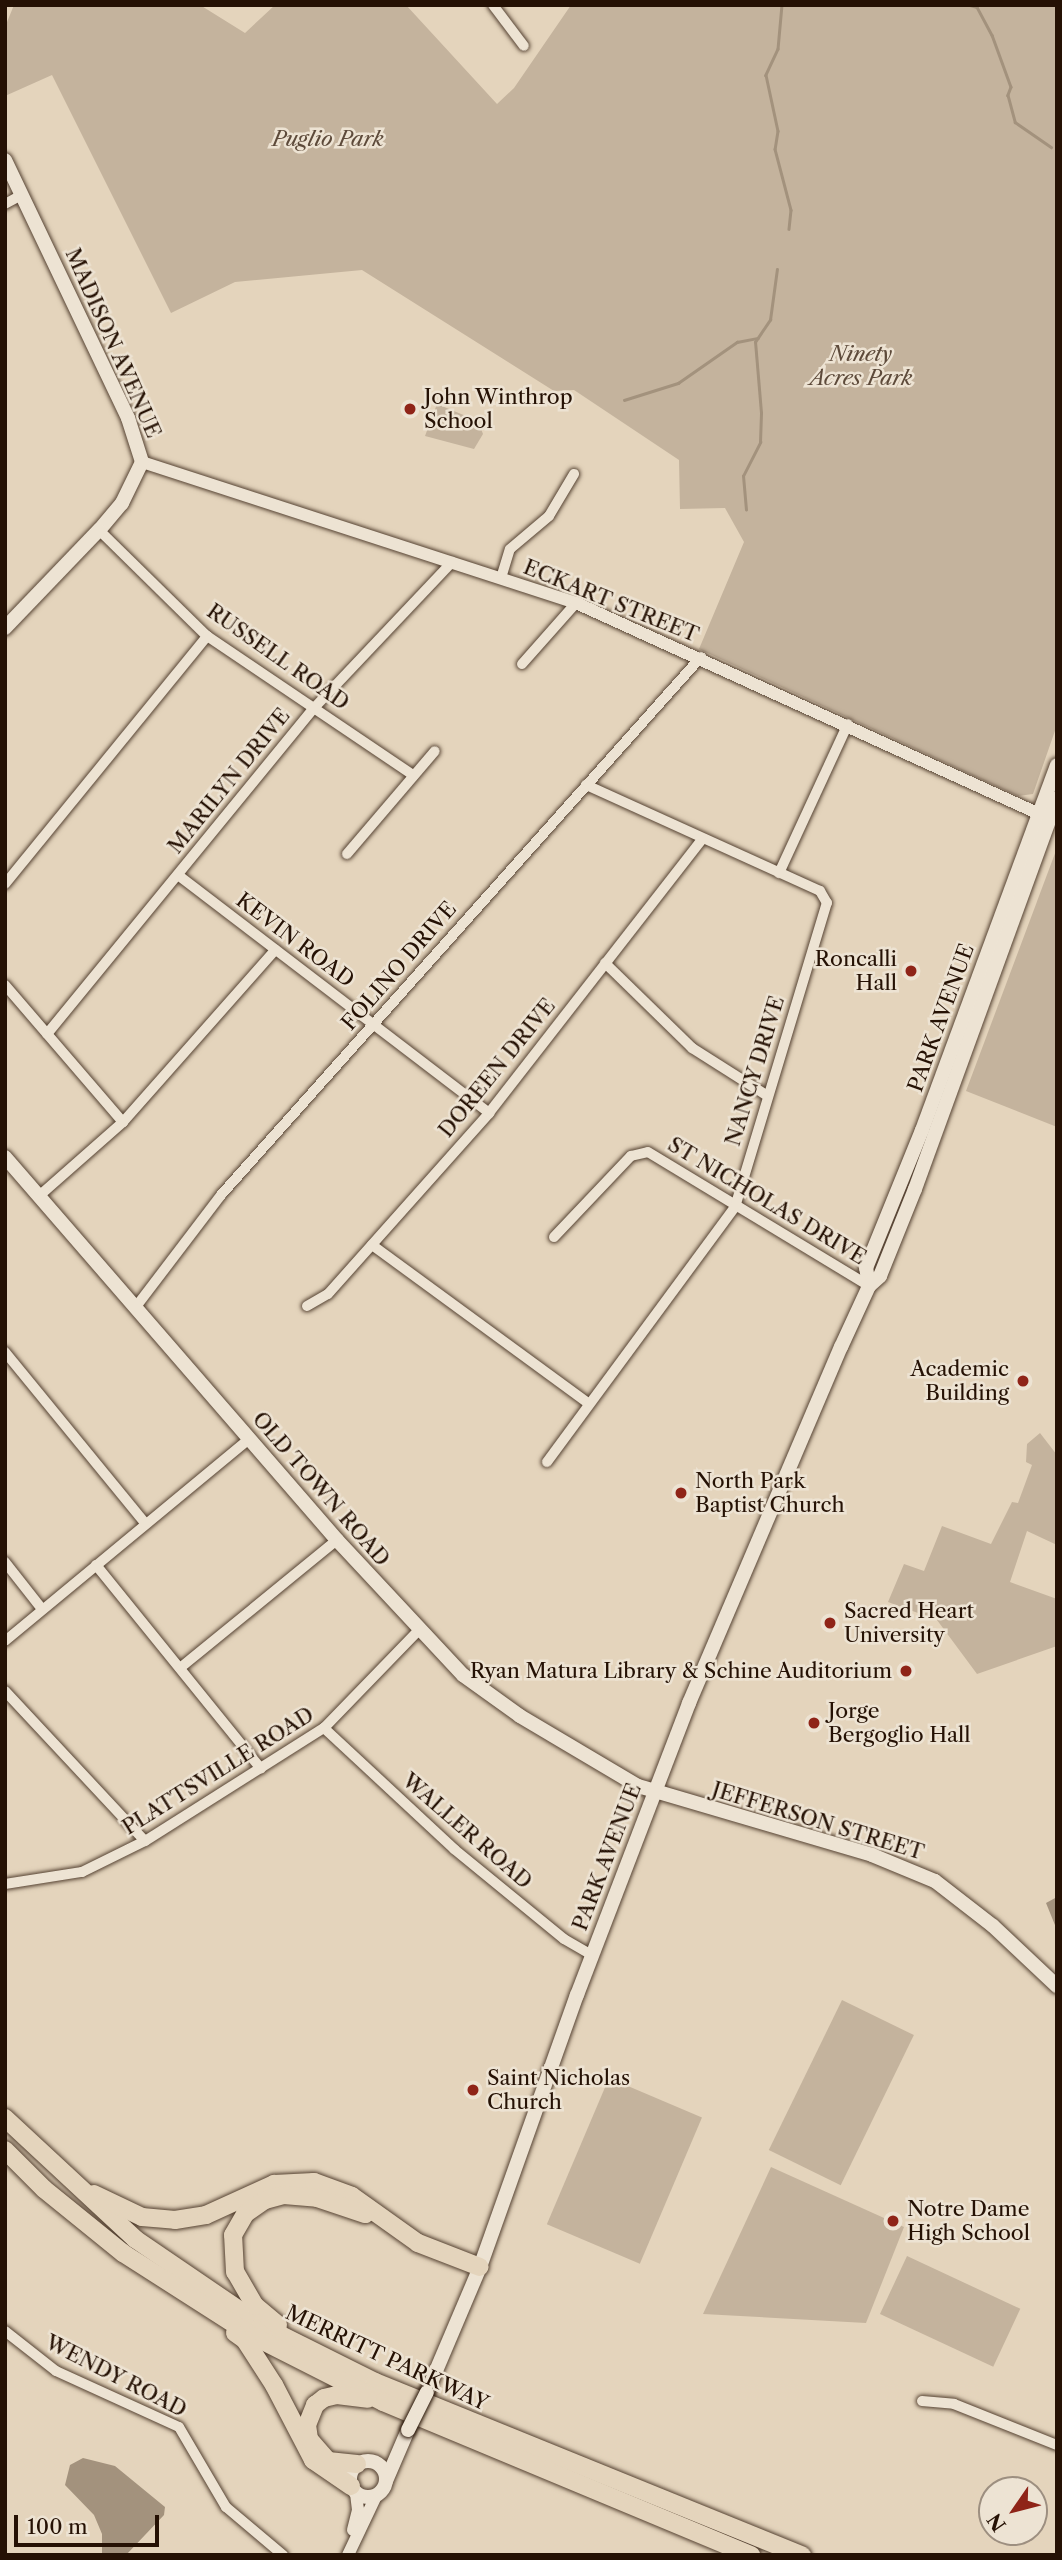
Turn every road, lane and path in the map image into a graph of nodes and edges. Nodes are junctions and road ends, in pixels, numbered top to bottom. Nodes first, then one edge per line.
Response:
1 (493, 5) edge
2 (524, 46) dead end
3 (5, 160) edge
4 (21, 195) junction
5 (5, 204) edge
6 (142, 462) junction
7 (574, 474) dead end
8 (99, 530) junction
9 (453, 562) junction
10 (501, 578) junction
11 (576, 603) junction
12 (5, 628) edge
13 (207, 636) junction
14 (701, 657) junction
15 (522, 664) dead end
16 (314, 708) junction
17 (848, 724) junction
18 (435, 751) dead end
19 (1057, 765) edge
20 (413, 775) junction
21 (586, 785) junction
22 (1057, 798) edge
23 (1044, 816) junction
24 (702, 839) junction
25 (347, 854) dead end
26 (779, 873) junction
27 (178, 875) junction
28 (5, 884) edge
29 (275, 950) junction
30 (605, 963) junction
31 (5, 985) edge
32 (373, 1025) junction
33 (47, 1034) junction
34 (943, 1074) junction
35 (958, 1075) junction
36 (766, 1095) junction
37 (489, 1113) junction
38 (123, 1122) junction
39 (7, 1163) edge
40 (39, 1196) junction
41 (735, 1207) junction
42 (554, 1237) dead end
43 (372, 1245) junction
44 (869, 1286) junction
45 (307, 1306) dead end
46 (135, 1308) junction
47 (5, 1352) edge
48 (589, 1404) junction
49 (248, 1440) junction
50 (547, 1462) dead end
51 (146, 1524) junction
52 (337, 1540) junction
53 (5, 1562) edge
54 (96, 1565) junction
55 (42, 1609) junction
56 (418, 1631) junction
57 (5, 1641) edge
58 (180, 1668) junction
59 (5, 1691) edge
60 (324, 1728) junction
61 (261, 1769) junction
62 (654, 1792) junction
63 (145, 1841) junction
64 (5, 1884) edge
65 (592, 1955) junction
66 (1057, 1986) edge
67 (5, 2118) edge
68 (5, 2150) edge
69 (57, 2169) junction
70 (384, 2221) junction
71 (480, 2267) junction
72 (184, 2296) junction
73 (5, 2330) edge
74 (324, 2357) junction
75 (383, 2402) junction
76 (922, 2402) dead end
77 (1057, 2445) edge
78 (399, 2448) junction
79 (377, 2463) junction
80 (357, 2464) junction
81 (386, 2481) junction
82 (353, 2489) junction
83 (376, 2496) junction
84 (283, 2555) edge
85 (346, 2555) edge
86 (751, 2555) edge
87 (802, 2555) edge

1 - 2 street
3 - 4 main road, MADISON AVENUE
4 - 5 street
4 - 6 main road, MADISON AVENUE
6 - 8 main road, MADISON AVENUE
6 - 9 street, ECKART STREET
7 - 10 street
8 - 12 main road, MADISON AVENUE
8 - 13 street, RUSSELL ROAD
9 - 10 street, ECKART STREET
9 - 16 street, MARILYN DRIVE
10 - 11 street, ECKART STREET
11 - 14 street, ECKART STREET
11 - 15 street
13 - 16 street, RUSSELL ROAD
13 - 28 street
14 - 17 street, ECKART STREET
14 - 21 street, FOLINO DRIVE
16 - 20 street, RUSSELL ROAD
16 - 27 street, MARILYN DRIVE
17 - 23 street, ECKART STREET
17 - 26 street
18 - 20 street
19 - 23 main road, PARK AVENUE
20 - 25 street
21 - 24 street, NANCY DRIVE
21 - 32 street, FOLINO DRIVE
22 - 23 main road, PARK AVENUE
23 - 34 main road, PARK AVENUE
23 - 35 main road, PARK AVENUE
24 - 26 street, NANCY DRIVE
24 - 30 street, DOREEN DRIVE
26 - 36 street, NANCY DRIVE
27 - 29 street, KEVIN ROAD
27 - 33 street, MARILYN DRIVE
29 - 32 street, KEVIN ROAD
29 - 38 street
30 - 36 street
30 - 37 street, DOREEN DRIVE
31 - 33 street
32 - 37 street, KEVIN ROAD
32 - 46 street, FOLINO DRIVE
33 - 38 street
34 - 35 main road
34 - 44 main road, PARK AVENUE
35 - 44 main road, PARK AVENUE
36 - 41 street, NANCY DRIVE
37 - 43 street, DOREEN DRIVE
38 - 40 street
39 - 40 main road, OLD TOWN ROAD
40 - 46 main road, OLD TOWN ROAD
41 - 42 street, ST NICHOLAS DRIVE
41 - 44 street, ST NICHOLAS DRIVE
41 - 48 street, NANCY DRIVE
43 - 45 street, DOREEN DRIVE
43 - 48 street
44 - 62 main road, PARK AVENUE
46 - 49 main road, OLD TOWN ROAD
47 - 51 street
48 - 50 street, NANCY DRIVE
49 - 51 street
49 - 52 main road, OLD TOWN ROAD
51 - 54 street
52 - 56 main road, OLD TOWN ROAD
52 - 58 street
53 - 55 street
54 - 55 street
54 - 58 street
55 - 57 street
56 - 60 street, PLATTSVILLE ROAD
56 - 62 main road, OLD TOWN ROAD
58 - 61 street
59 - 63 street
60 - 61 street, PLATTSVILLE ROAD
60 - 65 street, WALLER ROAD
61 - 63 street, PLATTSVILLE ROAD
62 - 65 main road, PARK AVENUE
62 - 66 main road, JEFFERSON STREET
63 - 64 street, PLATTSVILLE ROAD
65 - 71 main road, PARK AVENUE
67 - 69 highway, MERRITT PARKWAY
68 - 72 highway, MERRITT PARKWAY
69 - 70 highway
69 - 74 highway, MERRITT PARKWAY
70 - 71 highway
70 - 74 highway
71 - 78 main road, PARK AVENUE, bridge
72 - 75 highway, MERRITT PARKWAY
72 - 82 highway
73 - 84 street, WENDY ROAD
74 - 87 highway, MERRITT PARKWAY
75 - 80 highway
75 - 86 highway, MERRITT PARKWAY
76 - 77 street
78 - 79 main road, PARK AVENUE
78 - 81 main road, PARK AVENUE
79 - 80 main road
79 - 81 main road
80 - 82 main road
81 - 83 main road
82 - 83 main road
82 - 85 street
83 - 85 street

